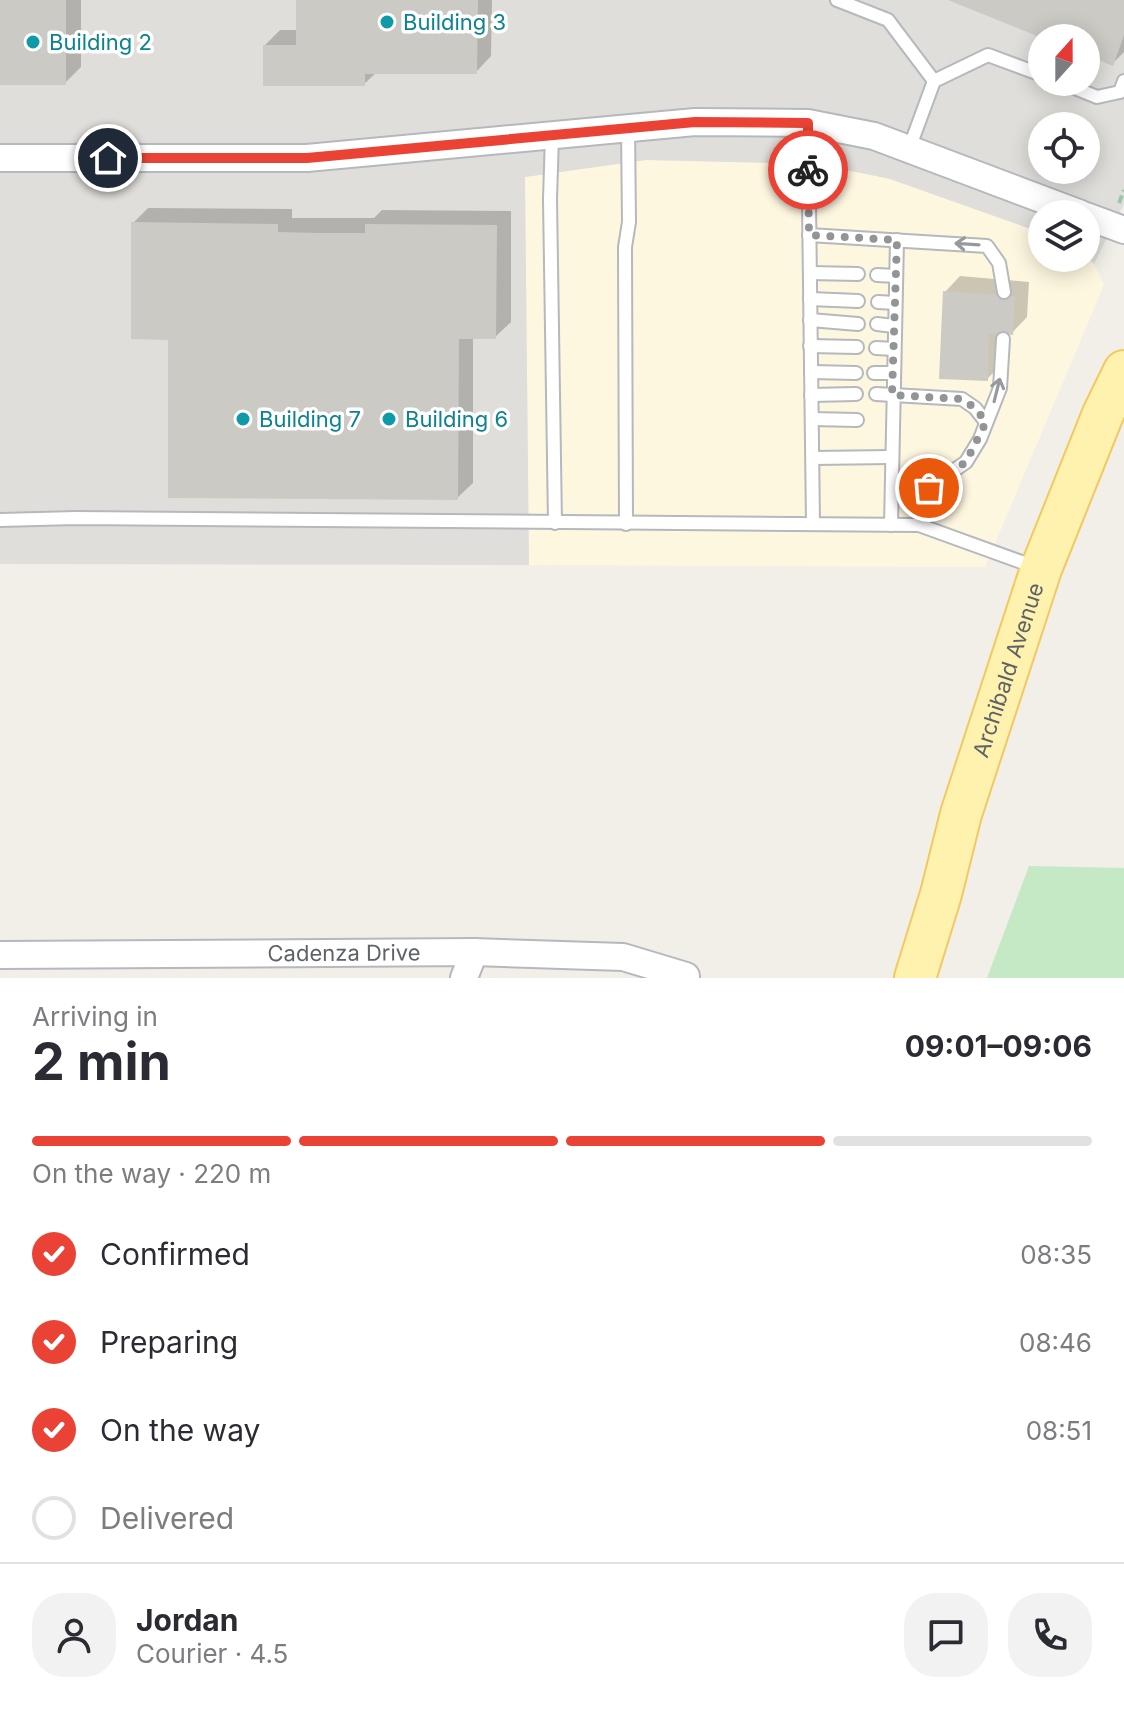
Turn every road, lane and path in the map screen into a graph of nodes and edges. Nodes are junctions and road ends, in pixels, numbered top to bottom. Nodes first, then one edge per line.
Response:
1 (837, 0) edge
2 (1028, 70) edge
3 (934, 81) junction
4 (1124, 81) edge
5 (1095, 96) edge
6 (808, 123) junction
7 (628, 128) junction
8 (552, 135) junction
9 (909, 149) junction
10 (0, 158) edge
11 (1044, 200) edge
12 (1100, 221) edge
13 (1124, 230) edge
14 (809, 235) junction
15 (897, 240) junction
16 (810, 273) junction
17 (858, 274) dead end
18 (877, 275) dead end
19 (896, 276) junction
20 (1004, 292) dead end
21 (810, 299) junction
22 (858, 301) dead end
23 (878, 302) dead end
24 (895, 303) junction
25 (810, 320) junction
26 (858, 324) dead end
27 (877, 324) dead end
28 (894, 326) junction
29 (1003, 339) dead end
30 (810, 346) junction
31 (857, 347) dead end
32 (876, 348) dead end
33 (894, 349) junction
34 (1124, 371) edge
35 (811, 372) junction
36 (856, 373) dead end
37 (874, 373) dead end
38 (893, 373) junction
39 (856, 394) dead end
40 (876, 394) dead end
41 (811, 395) junction
42 (892, 395) junction
43 (812, 419) junction
44 (857, 420) dead end
45 (986, 422) junction
46 (891, 457) junction
47 (813, 458) junction
48 (893, 495) junction
49 (0, 520) edge
50 (555, 523) junction
51 (626, 524) junction
52 (813, 524) junction
53 (891, 525) junction
54 (1041, 569) junction
55 (201, 952) junction
56 (474, 952) junction
57 (0, 955) edge
58 (686, 977) edge
59 (193, 978) edge
60 (464, 978) edge
61 (915, 978) edge

1 - 3 lane
2 - 3 lane
3 - 9 lane
4 - 5 lane
6 - 7 street
6 - 9 street
6 - 14 lane
7 - 8 street
7 - 51 lane
8 - 10 street
8 - 50 lane
9 - 11 street
12 - 13 street
14 - 15 lane
14 - 16 lane
15 - 19 lane
20 -> 15 lane
16 - 17 lane
16 - 21 lane
18 - 19 lane
19 - 24 lane
21 - 22 lane
21 - 25 lane
23 - 24 lane
24 - 28 lane
25 - 26 lane
25 - 30 lane
27 - 28 lane
28 - 33 lane
45 -> 29 lane
30 - 31 lane
30 - 35 lane
32 - 33 lane
33 - 38 lane
34 - 54 main road, Archibald Avenue
35 - 36 lane
35 - 41 lane
37 - 38 lane
38 - 42 lane
39 - 41 lane
40 - 42 lane
41 - 43 lane
42 - 45 lane
42 - 46 lane
43 - 44 lane
43 - 47 lane
45 - 48 lane
46 - 47 lane
46 - 48 lane
47 - 52 lane
48 - 53 lane
49 - 50 lane
50 - 51 lane
51 - 52 lane
52 - 53 lane
53 - 54 lane
54 - 61 main road, Archibald Avenue
55 - 56 street, Cadenza Drive
55 - 57 street, Cadenza Drive
55 - 59 street
56 - 58 street, Cadenza Drive
56 - 60 street

